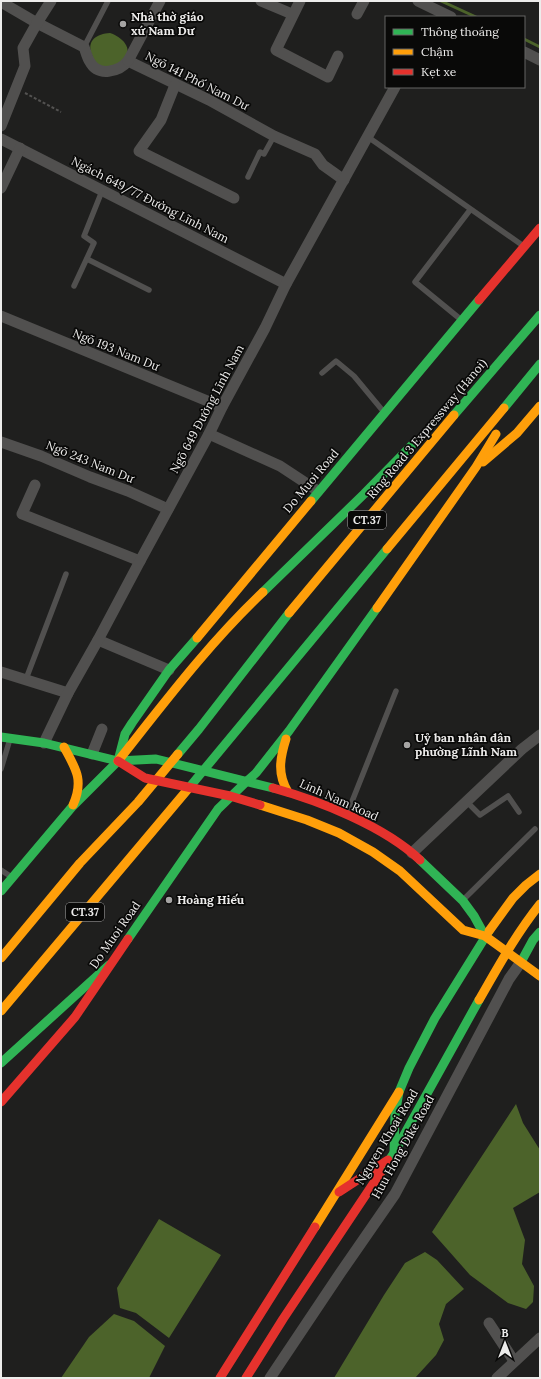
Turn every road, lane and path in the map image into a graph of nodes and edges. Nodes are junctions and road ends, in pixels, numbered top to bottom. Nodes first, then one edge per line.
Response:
1 (51, 1) edge
2 (108, 1) edge
3 (160, 1) edge
4 (262, 1) edge
5 (300, 1) edge
6 (364, 1) edge
7 (418, 1) edge
8 (1, 2) edge
9 (438, 9) edge
10 (292, 14) junction
11 (357, 14) dead end
12 (449, 16) edge
13 (37, 23) junction
14 (84, 48) junction
15 (525, 52) edge
16 (338, 56) dead end
17 (540, 60) edge
18 (128, 61) junction
19 (175, 85) junction
20 (394, 88) edge
21 (16, 89) junction
22 (61, 112) dead end
23 (1, 126) edge
24 (274, 136) junction
25 (368, 137) junction
26 (1, 139) edge
27 (20, 148) junction
28 (248, 177) dead end
29 (344, 180) junction
30 (1, 188) edge
31 (102, 191) junction
32 (234, 198) dead end
33 (470, 210) junction
34 (540, 228) edge
35 (523, 246) junction
36 (87, 259) junction
37 (286, 284) junction
38 (74, 286) dead end
39 (149, 290) dead end
40 (540, 314) edge
41 (1, 316) edge
42 (462, 320) junction
43 (538, 366) edge
44 (322, 373) dead end
45 (540, 406) edge
46 (222, 408) junction
47 (447, 410) dead end
48 (385, 412) junction
49 (209, 434) junction
50 (419, 438) dead end
51 (1, 442) edge
52 (476, 467) junction
53 (35, 485) dead end
54 (318, 491) junction
55 (168, 509) junction
56 (140, 561) junction
57 (66, 574) dead end
58 (98, 640) junction
59 (170, 670) junction
60 (1, 672) edge
61 (26, 680) junction
62 (396, 691) dead end
63 (68, 692) junction
64 (102, 728) dead end
65 (289, 731) junction
66 (540, 735) edge
67 (5, 738) edge
68 (44, 744) junction
69 (64, 747) junction
70 (92, 754) junction
71 (118, 761) junction
72 (1, 769) edge
73 (247, 781) junction
74 (288, 792) junction
75 (230, 796) junction
76 (466, 801) junction
77 (72, 807) junction
78 (519, 812) dead end
79 (346, 815) junction
80 (535, 829) dead end
81 (412, 853) junction
82 (1, 870) edge
83 (540, 874) edge
84 (12, 878) junction
85 (1, 891) edge
86 (463, 901) junction
87 (540, 904) edge
88 (540, 932) edge
89 (485, 936) junction
90 (506, 952) junction
91 (1, 958) edge
92 (521, 962) junction
93 (110, 965) junction
94 (540, 976) edge
95 (1, 1011) edge
96 (1, 1063) edge
97 (399, 1092) junction
98 (1, 1102) edge
99 (392, 1156) junction
100 (334, 1195) junction
101 (489, 1323) dead end
102 (540, 1338) edge
103 (514, 1361) junction
104 (220, 1378) edge
105 (246, 1378) edge
106 (270, 1378) edge
107 (497, 1378) edge

1 - 13 street
2 - 14 lane
3 - 18 street
4 - 10 street
5 - 10 street
6 - 11 street
7 - 9 street
8 - 13 street
9 - 12 street
10 - 16 street
13 - 14 street
13 - 21 street
14 - 18 street, Ngõ 141 Phố Nam Dư
15 - 17 street
18 - 19 street, Ngõ 141 Phố Nam Dư
19 - 24 street, Ngõ 141 Phố Nam Dư
19 - 32 street
20 - 25 street, Ngõ 649 Đường Lĩnh Nam
21 - 22 path
21 - 23 street
24 - 28 lane
24 - 29 street, Ngõ 141 Phố Nam Dư
25 - 29 street, Ngõ 649 Đường Lĩnh Nam
25 - 33 lane
26 - 27 street, Ngách 649/77 Đường Lĩnh Nam
27 - 30 street
27 - 31 street, Ngách 649/77 Đường Lĩnh Nam
29 - 37 street, Ngõ 649 Đường Lĩnh Nam
31 - 36 lane
31 - 37 street, Ngách 649/77 Đường Lĩnh Nam
33 - 35 lane
33 - 42 lane
34 - 35 main road, Do Muoi Road
35 - 42 main road, Do Muoi Road
36 - 38 lane
36 - 39 lane
37 - 46 street, Ngõ 649 Đường Lĩnh Nam
40 - 47 main road
40 - 91 main road, Ring Road 3 Expressway (Hanoi) / CT.37
41 - 46 street, Ngõ 193 Nam Dư
42 - 48 main road, Do Muoi Road
43 - 52 main road
43 - 95 main road, CT.37
44 - 48 lane
45 - 52 main road
46 - 49 street, Ngõ 649 Đường Lĩnh Nam
48 - 54 main road, Do Muoi Road
49 - 54 street
49 - 55 street, Ngõ 649 Đường Lĩnh Nam
50 - 71 main road
51 - 55 street, Ngõ 243 Nam Dư
52 - 65 main road, Do Muoi Road
53 - 56 street
54 - 59 main road, Do Muoi Road
55 - 56 street, Ngõ 649 Đường Lĩnh Nam
56 - 58 street, Ngõ 649 Đường Lĩnh Nam
57 - 61 lane
58 - 59 street
58 - 63 street, Ngõ 649 Đường Lĩnh Nam
59 - 71 main road, Do Muoi Road
60 - 61 street
61 - 63 street
62 - 79 lane
63 - 68 street, Ngõ 649 Đường Lĩnh Nam
64 - 70 street
65 - 73 main road, Do Muoi Road
65 - 74 main road
66 - 76 street
67 - 68 main road, Linh Nam Road
67 - 72 lane
68 - 69 main road, Linh Nam Road
69 - 70 main road, Linh Nam Road
69 - 77 main road
70 - 71 main road, Linh Nam Road
71 - 73 main road, Linh Nam Road
71 - 75 main road, Linh Nam Road
71 - 77 main road
73 - 74 main road, Linh Nam Road
73 - 75 main road, Do Muoi Road
74 - 79 main road, Linh Nam Road
75 - 89 main road, Linh Nam Road
75 - 93 main road, Do Muoi Road
76 - 78 lane
76 - 81 street
77 - 84 main road
79 - 81 main road, Linh Nam Road
80 - 86 lane
81 - 86 main road, Linh Nam Road
82 - 84 lane
83 - 89 main road
84 - 85 main road
86 - 89 main road, Linh Nam Road
87 - 90 main road, Nguyen Khoai Road
88 - 92 main road
89 - 90 main road, Linh Nam Road
89 - 97 main road
90 - 92 main road, Linh Nam Road
90 - 99 main road, Nguyen Khoai Road
92 - 94 main road, Linh Nam Road
92 - 106 street, Huu Hong Dike Road
93 - 96 main road
93 - 98 main road, Do Muoi Road
97 - 99 main road
97 - 100 main road
99 - 100 main road
99 - 105 main road, Nguyen Khoai Road
100 - 104 main road
101 - 103 street
102 - 103 street
103 - 107 street

